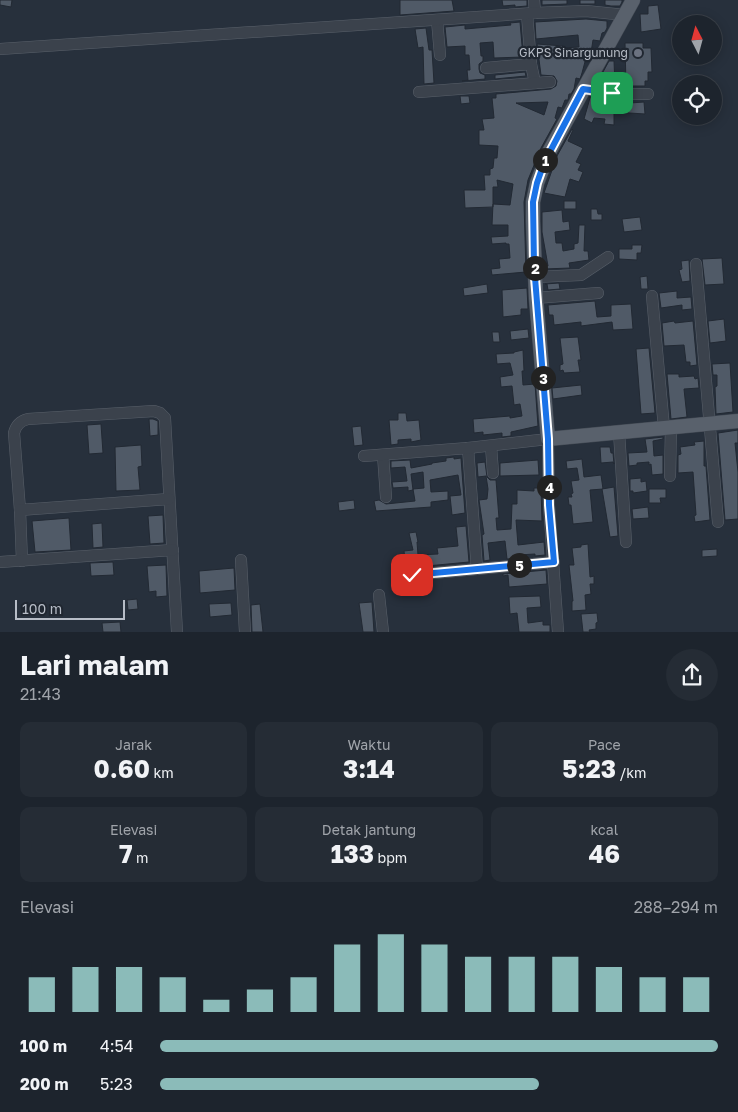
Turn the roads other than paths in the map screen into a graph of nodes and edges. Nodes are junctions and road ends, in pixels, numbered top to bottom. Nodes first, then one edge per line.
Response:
1 (534, 0) edge
2 (633, 0) edge
3 (577, 6) edge
4 (531, 13) junction
5 (625, 15) junction
6 (437, 20) junction
7 (0, 49) edge
8 (440, 55) dead end
9 (530, 64) junction
10 (486, 68) dead end
11 (550, 82) dead end
12 (534, 83) junction
13 (583, 89) junction
14 (419, 92) dead end
15 (648, 94) dead end
16 (608, 257) dead end
17 (696, 264) dead end
18 (535, 277) junction
19 (598, 293) dead end
20 (652, 296) dead end
21 (536, 298) junction
22 (738, 421) edge
23 (711, 424) junction
24 (668, 428) junction
25 (619, 432) junction
26 (548, 439) junction
27 (491, 446) junction
28 (468, 448) junction
29 (383, 455) junction
30 (364, 456) dead end
31 (493, 473) dead end
32 (670, 476) dead end
33 (386, 497) dead end
34 (169, 499) junction
35 (20, 510) junction
36 (718, 522) dead end
37 (626, 542) dead end
38 (172, 550) junction
39 (22, 560) junction
40 (241, 560) dead end
41 (0, 562) edge
42 (554, 562) junction
43 (477, 569) junction
44 (412, 575) dead end
45 (379, 595) dead end
46 (177, 632) edge
47 (245, 632) edge
48 (383, 632) edge
49 (558, 632) edge

1 - 4 street
2 - 5 main road
3 - 4 street
3 - 5 street
4 - 6 street
4 - 9 street
5 - 13 main road
6 - 7 street
6 - 8 street
9 - 10 street
9 - 12 street
11 - 12 street
12 - 14 street
13 - 15 street
13 - 18 main road
16 - 18 street
17 - 23 street
18 - 21 main road
19 - 21 street
20 - 24 street
21 - 26 main road
22 - 23 main road
23 - 24 main road
23 - 36 street
24 - 25 main road
24 - 32 street
25 - 26 main road
25 - 37 street
26 - 27 street
26 - 42 street
27 - 28 street
27 - 31 street
28 - 29 street
28 - 43 street
29 - 30 street
29 - 33 street
34 - 35 street
34 - 35 street
34 - 38 street
35 - 39 street
38 - 39 street
38 - 46 street
39 - 41 street
40 - 47 street
42 - 43 street
42 - 49 street
43 - 44 street
45 - 48 street

